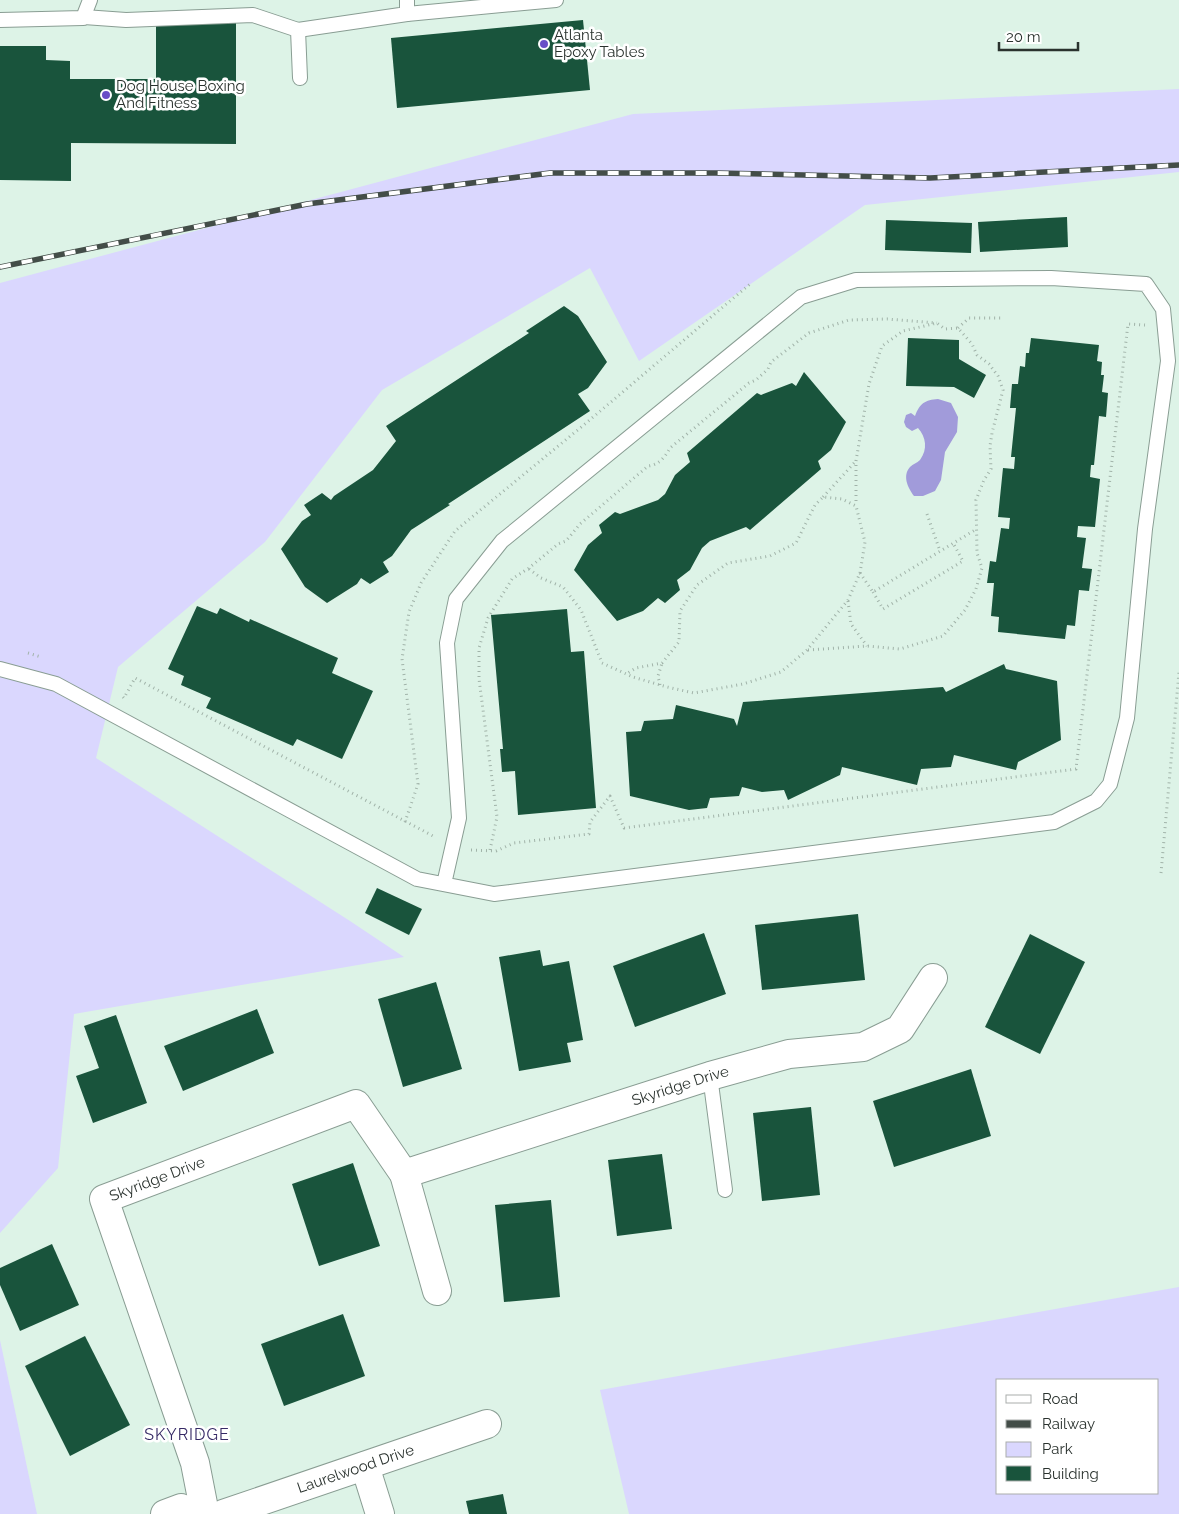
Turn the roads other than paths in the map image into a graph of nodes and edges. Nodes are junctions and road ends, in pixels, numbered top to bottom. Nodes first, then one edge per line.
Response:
1 (90, 0) edge
2 (556, 0) edge
3 (407, 7) edge
4 (84, 17) junction
5 (0, 20) edge
6 (298, 30) junction
7 (300, 78) dead end
8 (0, 669) edge
9 (444, 884) junction
10 (933, 978) dead end
11 (710, 1076) junction
12 (404, 1174) junction
13 (725, 1190) dead end
14 (437, 1290) dead end
15 (487, 1424) dead end
16 (365, 1466) junction
17 (165, 1514) edge
18 (194, 1514) edge
19 (205, 1514) edge
20 (224, 1514) edge
21 (380, 1514) edge

1 - 4 lane
2 - 3 lane
3 - 6 lane
4 - 5 lane
4 - 6 lane
6 - 7 lane
8 - 9 lane
9 - 9 lane
10 - 11 street, Skyridge Drive
11 - 12 street, Skyridge Drive
11 - 13 lane
12 - 14 street, Skyridge Drive
12 - 19 street, Skyridge Drive
15 - 16 street, Laurelwood Drive
16 - 20 street, Laurelwood Drive
16 - 21 street
17 - 18 street

